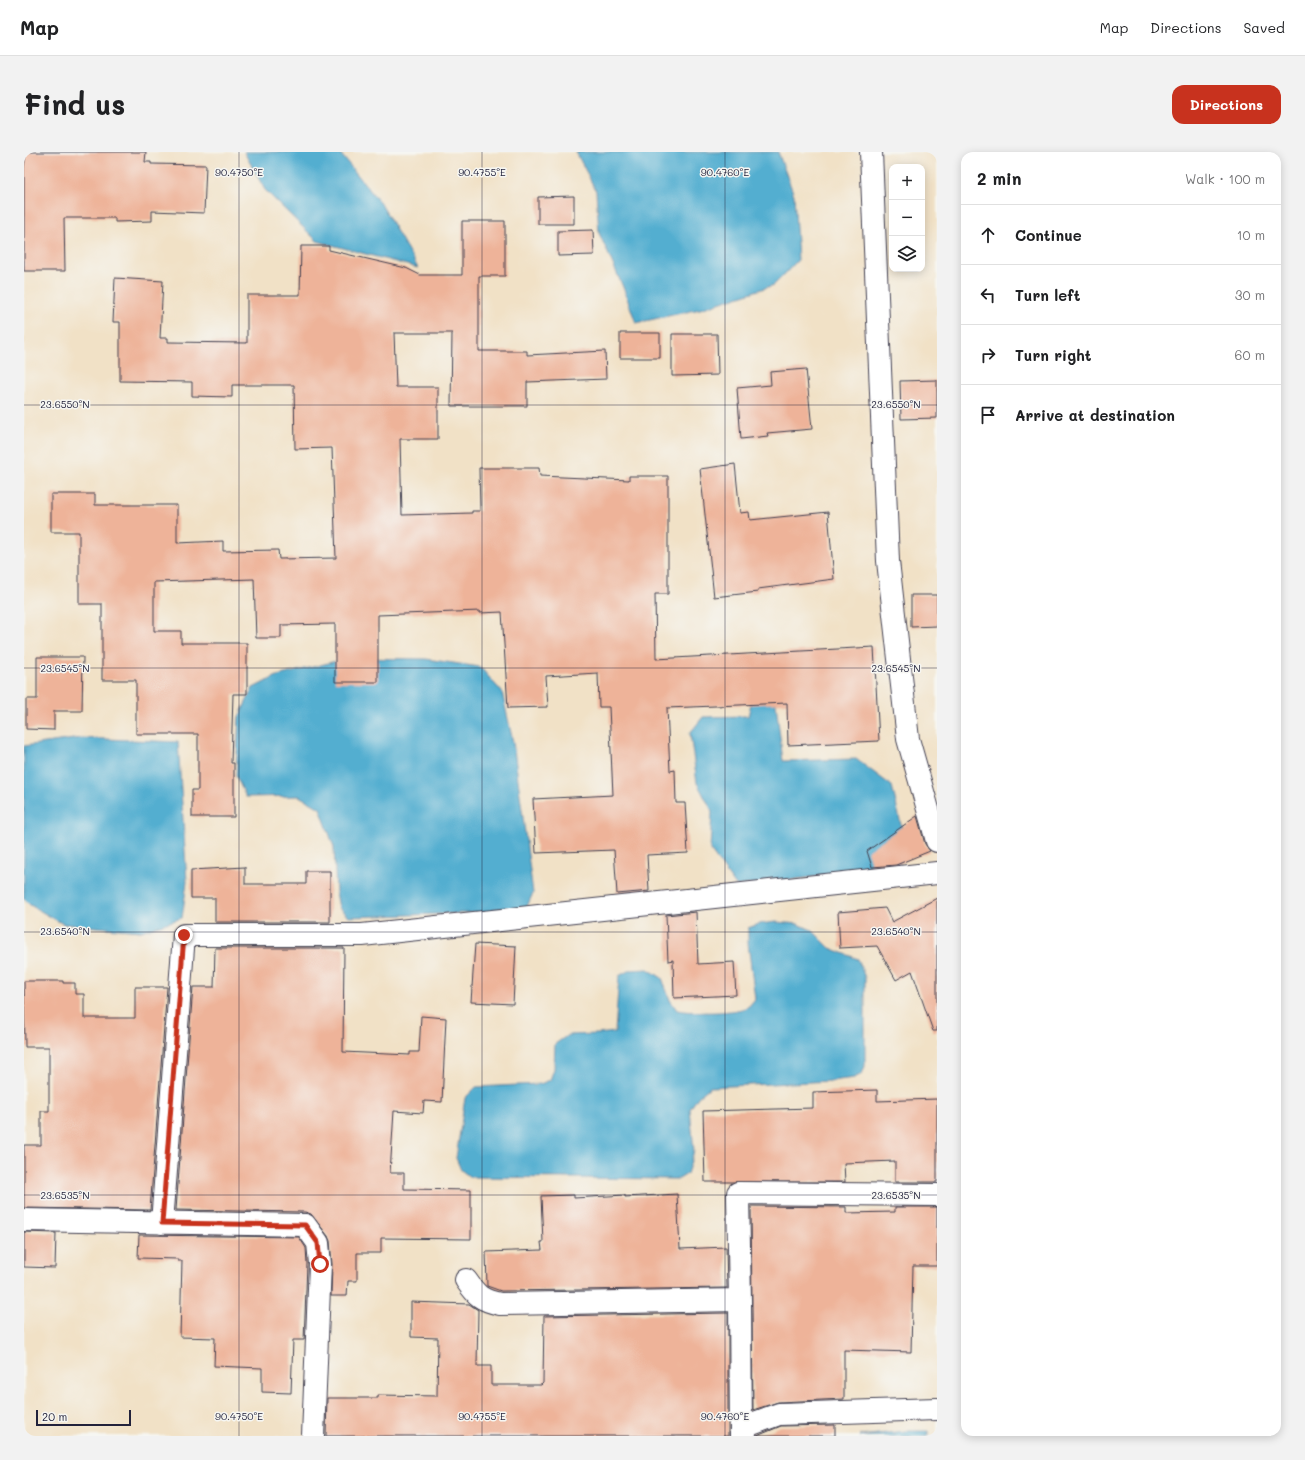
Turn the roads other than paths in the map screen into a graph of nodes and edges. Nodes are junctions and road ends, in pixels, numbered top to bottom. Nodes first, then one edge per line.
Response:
1 (871, 152) edge
2 (937, 841) edge
3 (937, 873) edge
4 (937, 1195) edge
5 (24, 1220) edge
6 (162, 1223) junction
7 (466, 1280) dead end
8 (740, 1300) junction
9 (937, 1409) edge
10 (313, 1436) edge
11 (742, 1436) edge

1 - 2 street
3 - 6 street
4 - 8 street
5 - 6 street
6 - 10 street
7 - 8 street
8 - 11 street
9 - 11 street

